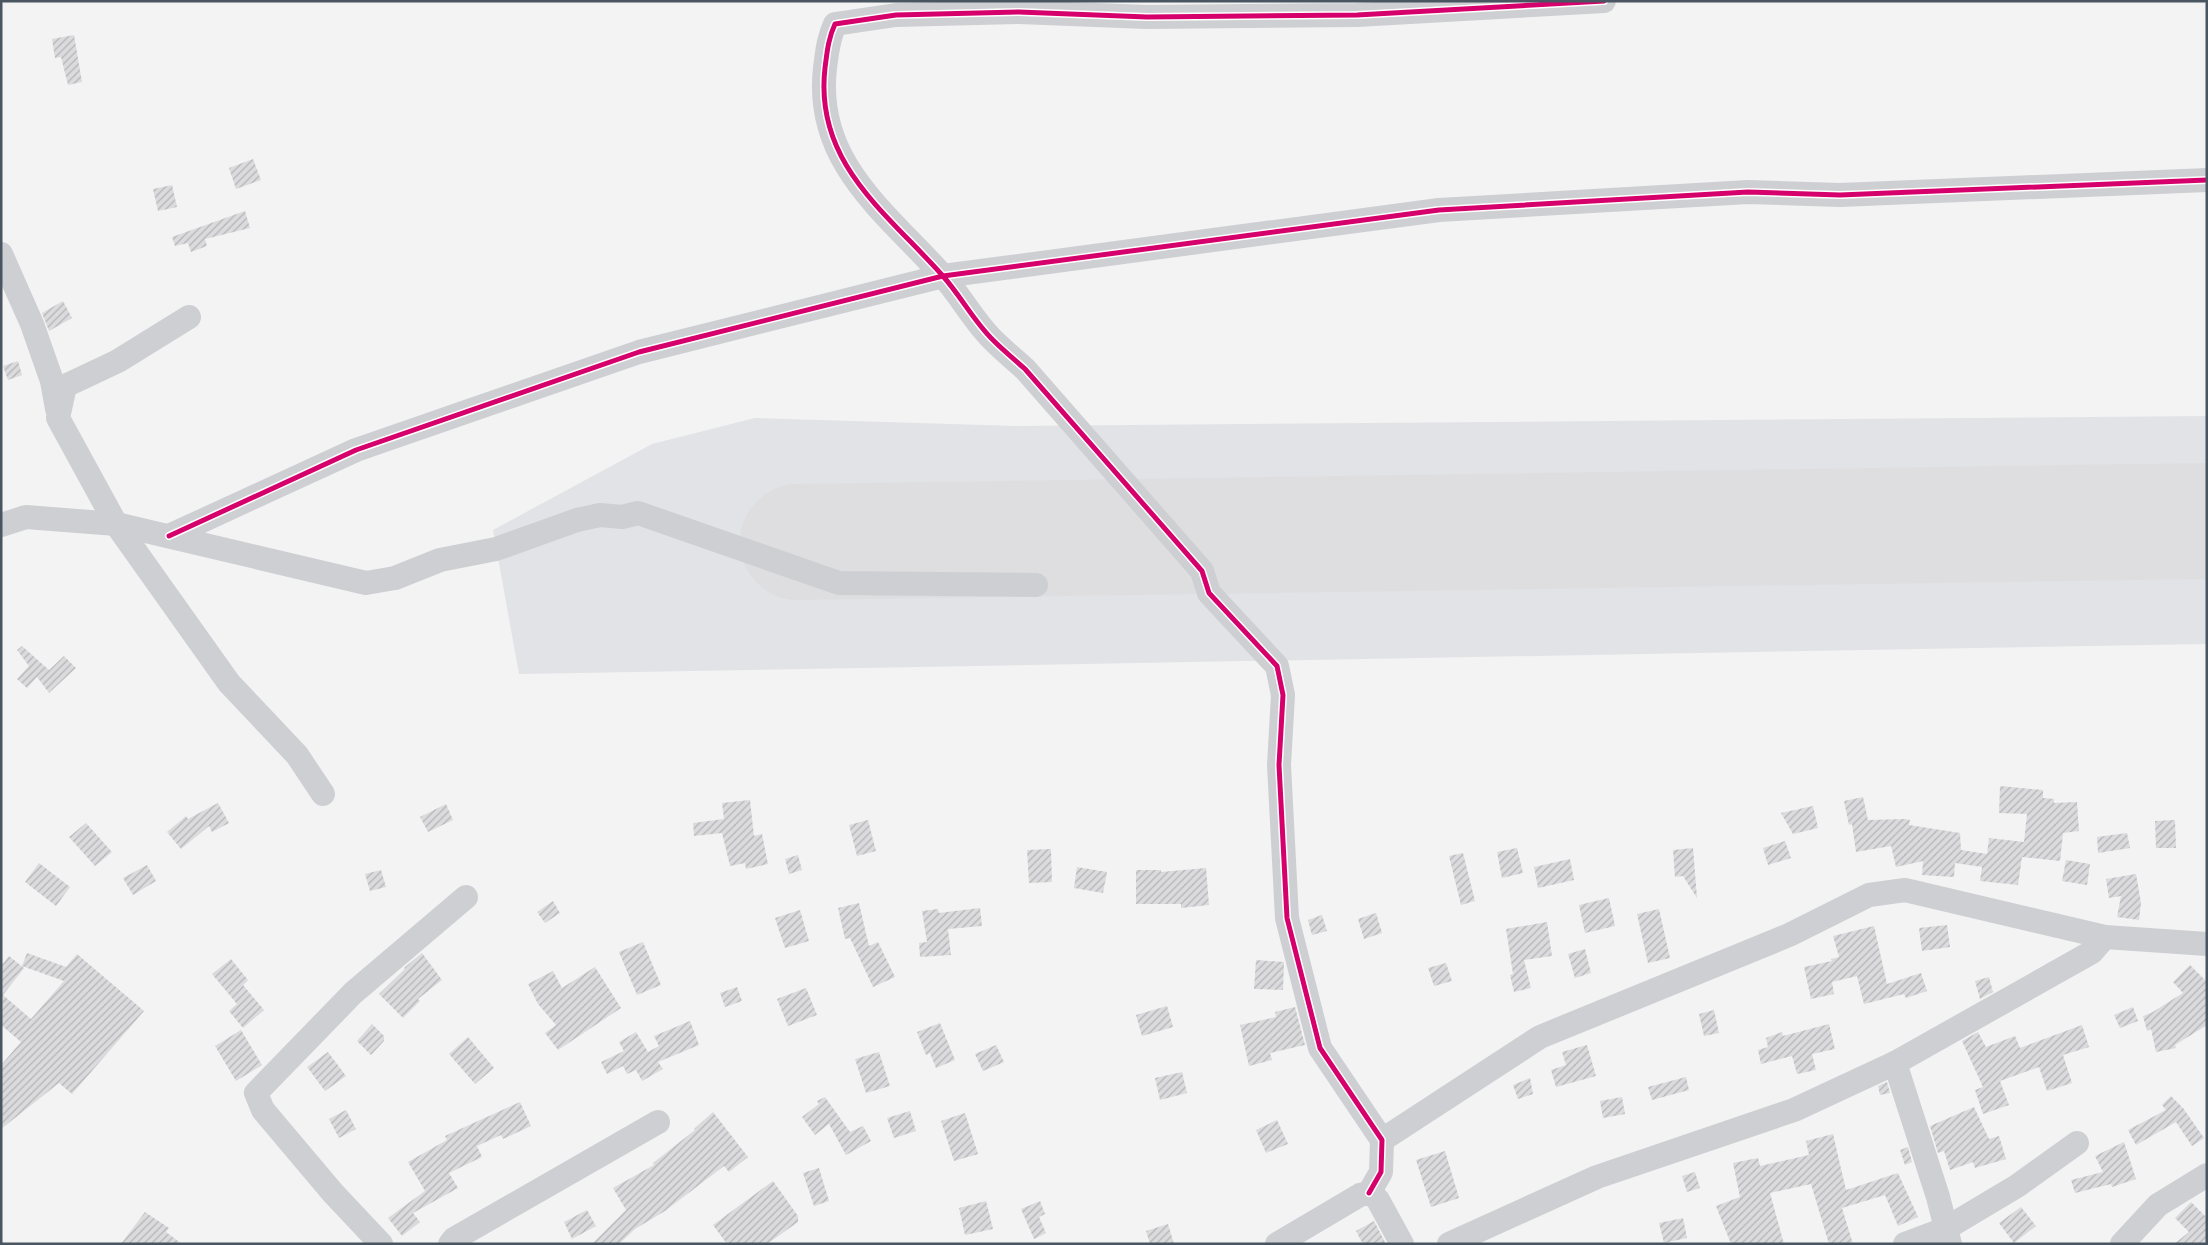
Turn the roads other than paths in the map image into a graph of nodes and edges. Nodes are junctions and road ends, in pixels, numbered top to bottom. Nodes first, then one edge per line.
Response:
1 (1604, 1) edge
2 (2207, 180) edge
3 (1, 254) edge
4 (943, 276) junction
5 (189, 317) dead end
6 (58, 418) junction
7 (116, 524) junction
8 (1, 525) edge
9 (168, 536) junction
10 (1036, 585) dead end
11 (323, 794) dead end
12 (466, 897) dead end
13 (2105, 937) junction
14 (2207, 944) edge
15 (1895, 1064) junction
16 (658, 1122) dead end
17 (1382, 1140) junction
18 (2077, 1143) dead end
19 (2207, 1175) edge
20 (1368, 1193) junction
21 (1947, 1236) edge
22 (380, 1244) edge
23 (450, 1244) edge
24 (1277, 1244) edge
25 (1402, 1244) edge
26 (1449, 1244) edge
27 (1905, 1244) edge
28 (2122, 1244) edge

1 - 4 street
2 - 4 street
3 - 6 street
4 - 9 street
4 - 17 street
5 - 6 street
6 - 7 street
7 - 8 street
7 - 9 street
7 - 11 street
9 - 10 street
12 - 22 street
13 - 14 street
13 - 15 street
13 - 17 street
15 - 21 street
15 - 26 street
16 - 23 street
17 - 20 street
18 - 21 street
19 - 28 street
20 - 24 street
20 - 25 street
21 - 27 street

